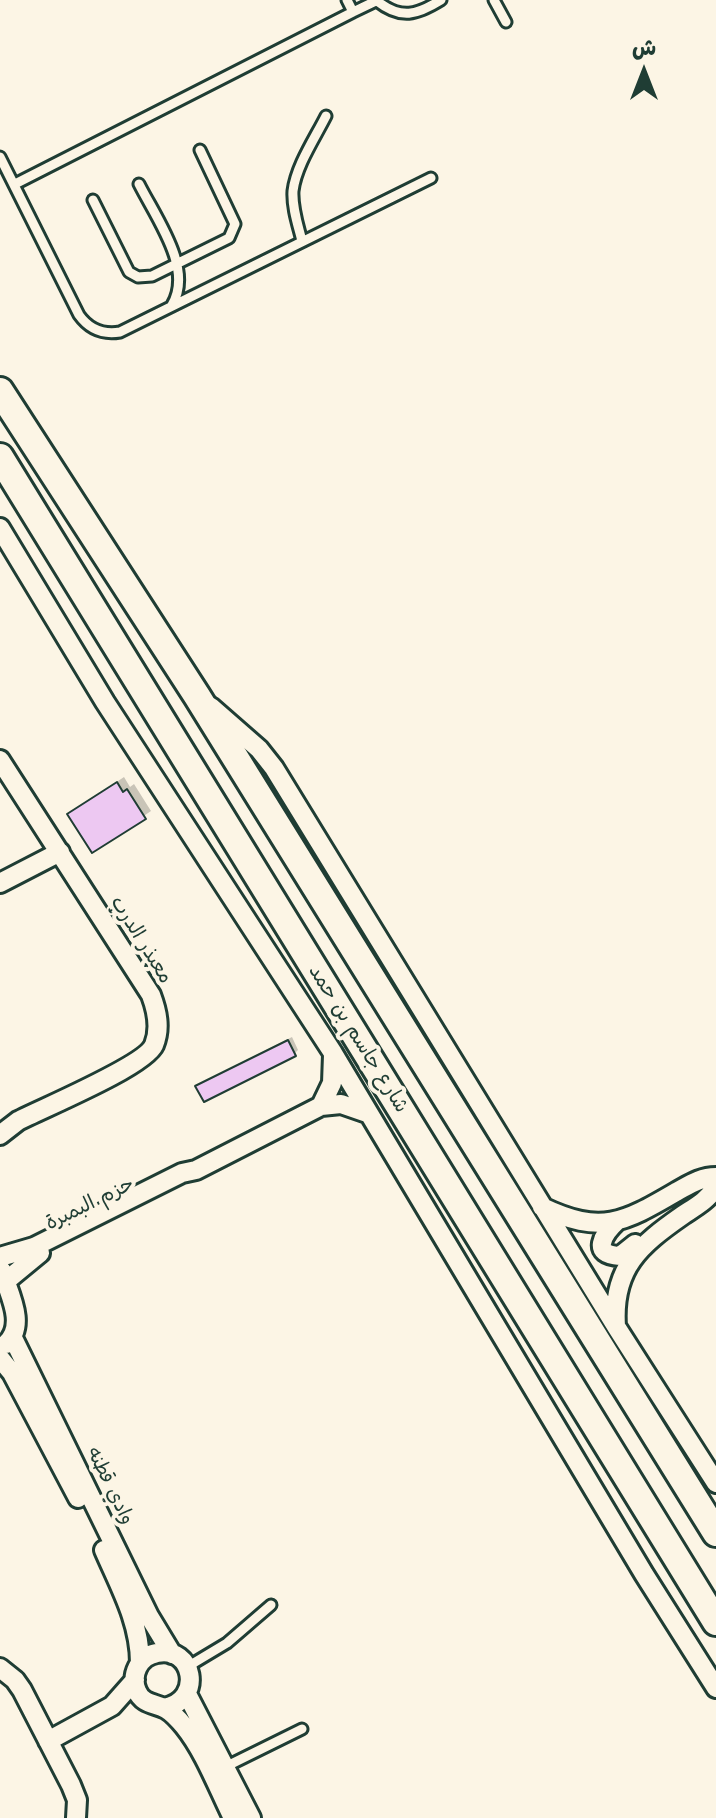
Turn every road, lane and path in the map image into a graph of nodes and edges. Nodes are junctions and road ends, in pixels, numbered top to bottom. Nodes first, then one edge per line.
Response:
1 (347, 0) edge
2 (377, 0) edge
3 (441, 0) edge
4 (494, 0) edge
5 (353, 12) junction
6 (506, 22) dead end
7 (326, 116) dead end
8 (200, 150) dead end
9 (0, 157) edge
10 (431, 178) dead end
11 (15, 184) junction
12 (139, 184) dead end
13 (93, 200) dead end
14 (302, 241) junction
15 (178, 262) junction
16 (171, 306) junction
17 (0, 391) edge
18 (0, 457) edge
19 (0, 528) edge
20 (197, 696) junction
21 (0, 760) edge
22 (60, 852) junction
23 (0, 883) edge
24 (333, 1053) junction
25 (321, 1106) junction
26 (367, 1113) junction
27 (9, 1123) edge
28 (0, 1135) edge
29 (716, 1177) edge
30 (716, 1187) edge
31 (542, 1207) junction
32 (617, 1221) junction
33 (654, 1235) junction
34 (56, 1241) junction
35 (0, 1257) edge
36 (3, 1273) edge
37 (617, 1328) junction
38 (6, 1342) edge
39 (0, 1358) edge
40 (716, 1483) edge
41 (716, 1533) edge
42 (271, 1605) dead end
43 (716, 1622) edge
44 (172, 1654) junction
45 (187, 1667) junction
46 (0, 1668) edge
47 (137, 1672) junction
48 (716, 1688) edge
49 (187, 1694) junction
50 (156, 1705) junction
51 (112, 1706) junction
52 (302, 1729) dead end
53 (48, 1741) junction
54 (225, 1767) junction
55 (76, 1818) edge
56 (233, 1818) edge
57 (251, 1818) edge

1 - 5 lane
2 - 3 lane
2 - 5 lane
4 - 6 lane
5 - 11 lane
7 - 14 lane
8 - 15 lane
9 - 11 lane
10 - 14 lane
11 - 16 lane
12 - 15 lane
13 - 15 lane
14 - 16 lane
15 - 16 lane
17 - 20 main road
18 - 43 main road, شارع جاسم بن حمد
19 - 24 street, شارع جاسم بن حمد
20 - 31 street
20 - 41 main road
21 - 22 street, معيذر الدرب
22 - 23 street
22 - 27 street, معيذر الدرب
24 - 25 street
24 - 26 street, شارع جاسم بن حمد
25 - 26 street
25 - 34 street, حزم البمبرة
26 - 48 street, شارع جاسم بن حمد
27 - 28 street, معيذر الدرب
29 - 32 street
30 - 33 street
31 - 32 street
31 - 37 street
32 - 33 street
33 - 37 street
34 - 35 street, حزم البمبرة
34 - 36 street, حزم البمبرة
36 - 38 street
37 - 40 street
38 - 44 street, وادي قطنه
39 - 47 street, وادي قطنه
42 - 45 lane
44 - 45 street
44 - 47 street
45 - 49 street
46 - 53 street
47 - 50 street
47 - 51 street
49 - 50 street
49 - 54 street
50 - 51 street
50 - 56 street
51 - 53 street
52 - 54 lane
53 - 55 street
54 - 57 street

